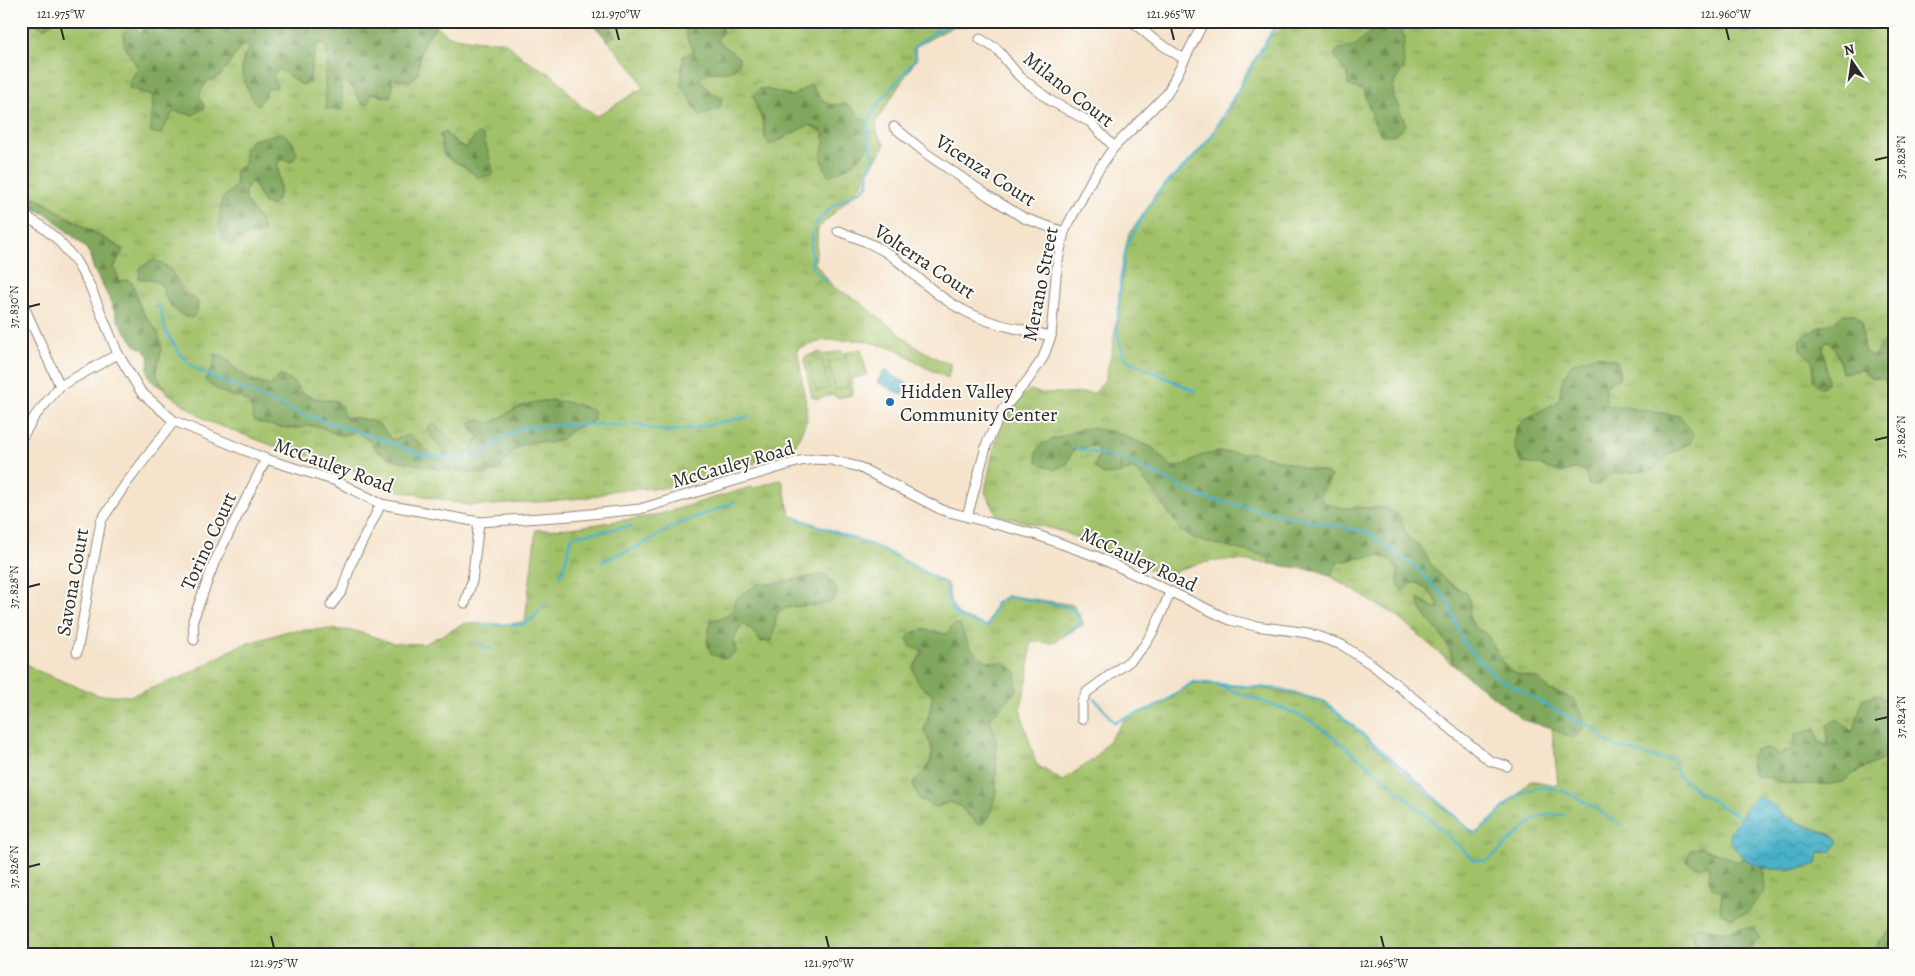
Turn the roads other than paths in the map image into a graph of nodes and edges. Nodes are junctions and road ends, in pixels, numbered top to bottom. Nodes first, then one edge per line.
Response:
1 (1132, 21) edge
2 (1204, 21) edge
3 (980, 40) dead end
4 (1184, 60) junction
5 (894, 127) dead end
6 (1114, 147) junction
7 (21, 214) edge
8 (838, 231) dead end
9 (1064, 232) junction
10 (21, 300) edge
11 (1051, 336) junction
12 (118, 354) junction
13 (60, 386) junction
14 (174, 421) junction
15 (21, 439) edge
16 (266, 459) junction
17 (381, 504) junction
18 (967, 517) junction
19 (479, 522) junction
20 (1170, 593) junction
21 (465, 603) dead end
22 (331, 605) dead end
23 (194, 640) dead end
24 (77, 652) dead end
25 (1082, 720) dead end
26 (1507, 766) dead end

1 - 4 street
2 - 4 street, Merano Street
3 - 6 street, Milano Court
4 - 6 street, Merano Street
5 - 9 street, Vicenza Court
6 - 9 street, Merano Street
7 - 12 street, McCauley Road
8 - 11 street, Volterra Court
9 - 11 street, Merano Street
10 - 13 street
11 - 18 street, Merano Street
12 - 13 street
12 - 14 street, McCauley Road
13 - 15 street
14 - 16 street, McCauley Road
14 - 24 street, Savona Court
16 - 17 street, McCauley Road
16 - 23 street, Torino Court
17 - 19 street, McCauley Road
17 - 22 street
18 - 19 street, McCauley Road
18 - 20 street, McCauley Road
19 - 21 street
20 - 25 street
20 - 26 street, McCauley Road

